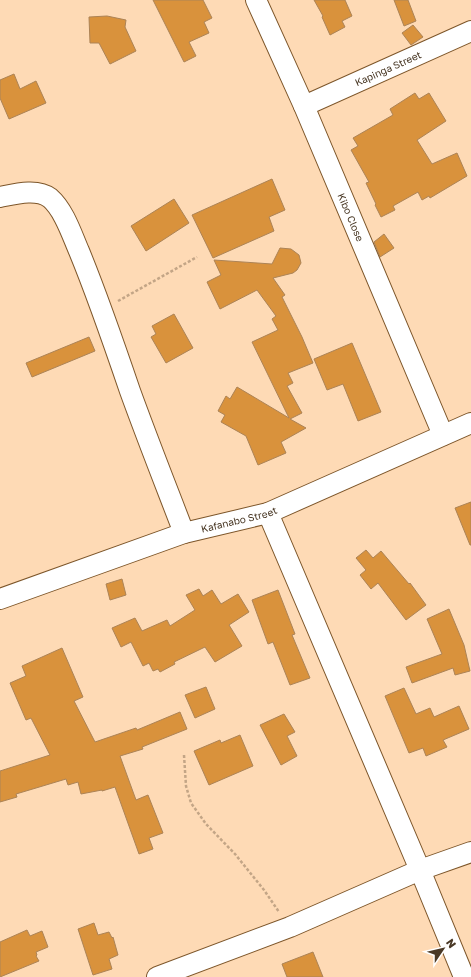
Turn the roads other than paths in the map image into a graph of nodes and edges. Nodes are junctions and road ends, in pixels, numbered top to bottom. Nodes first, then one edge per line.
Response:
1 (256, 0) edge
2 (471, 31) edge
3 (304, 106) junction
4 (0, 198) edge
5 (471, 423) edge
6 (443, 435) junction
7 (268, 513) junction
8 (184, 533) junction
9 (0, 599) edge
10 (471, 852) edge
11 (420, 870) junction
12 (157, 977) edge
13 (464, 977) edge

1 - 3 street, Kibo Close
2 - 3 street, Kapinga Street
3 - 6 street, Kibo Close
4 - 8 street
5 - 6 street, Kafanabo Street
6 - 7 street, Kafanabo Street
7 - 8 street, Kafanabo Street
7 - 11 street
8 - 9 street, Kafanabo Street
10 - 11 street
11 - 12 street
11 - 13 street

